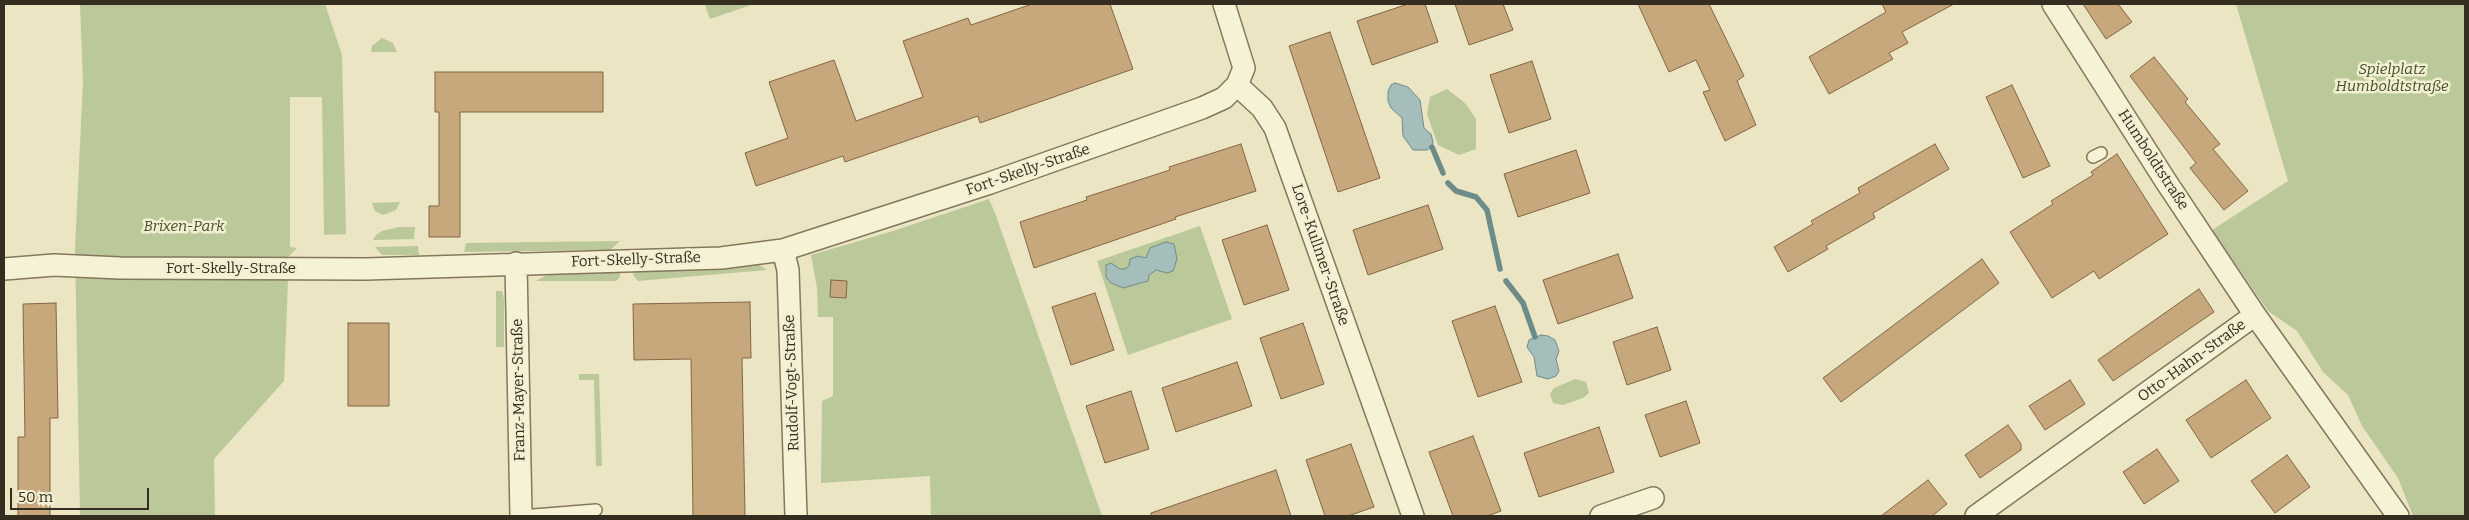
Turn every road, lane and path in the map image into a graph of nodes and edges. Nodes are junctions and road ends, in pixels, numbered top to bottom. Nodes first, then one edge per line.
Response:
1 (1224, 4) edge
2 (2053, 4) edge
3 (1238, 85) junction
4 (783, 250) junction
5 (516, 263) junction
6 (4, 269) edge
7 (2256, 315) junction
8 (1653, 498) dead end
9 (596, 510) dead end
10 (520, 516) edge
11 (796, 516) edge
12 (1413, 516) edge
13 (1601, 516) edge
14 (1976, 516) edge
15 (2398, 516) edge

1 - 3 street
2 - 7 street, Humboldtstraße
3 - 4 street, Fort-Skelly-Straße
3 - 12 street, Lore-Kullmer-Straße
4 - 5 street, Fort-Skelly-Straße
4 - 11 street, Rudolf-Vogt-Straße
5 - 6 street, Fort-Skelly-Straße
5 - 10 street, Franz-Mayer-Straße
7 - 14 street, Otto-Hahn-Straße
7 - 15 street, Otto-Hahn-Straße
8 - 13 street
9 - 10 lane

